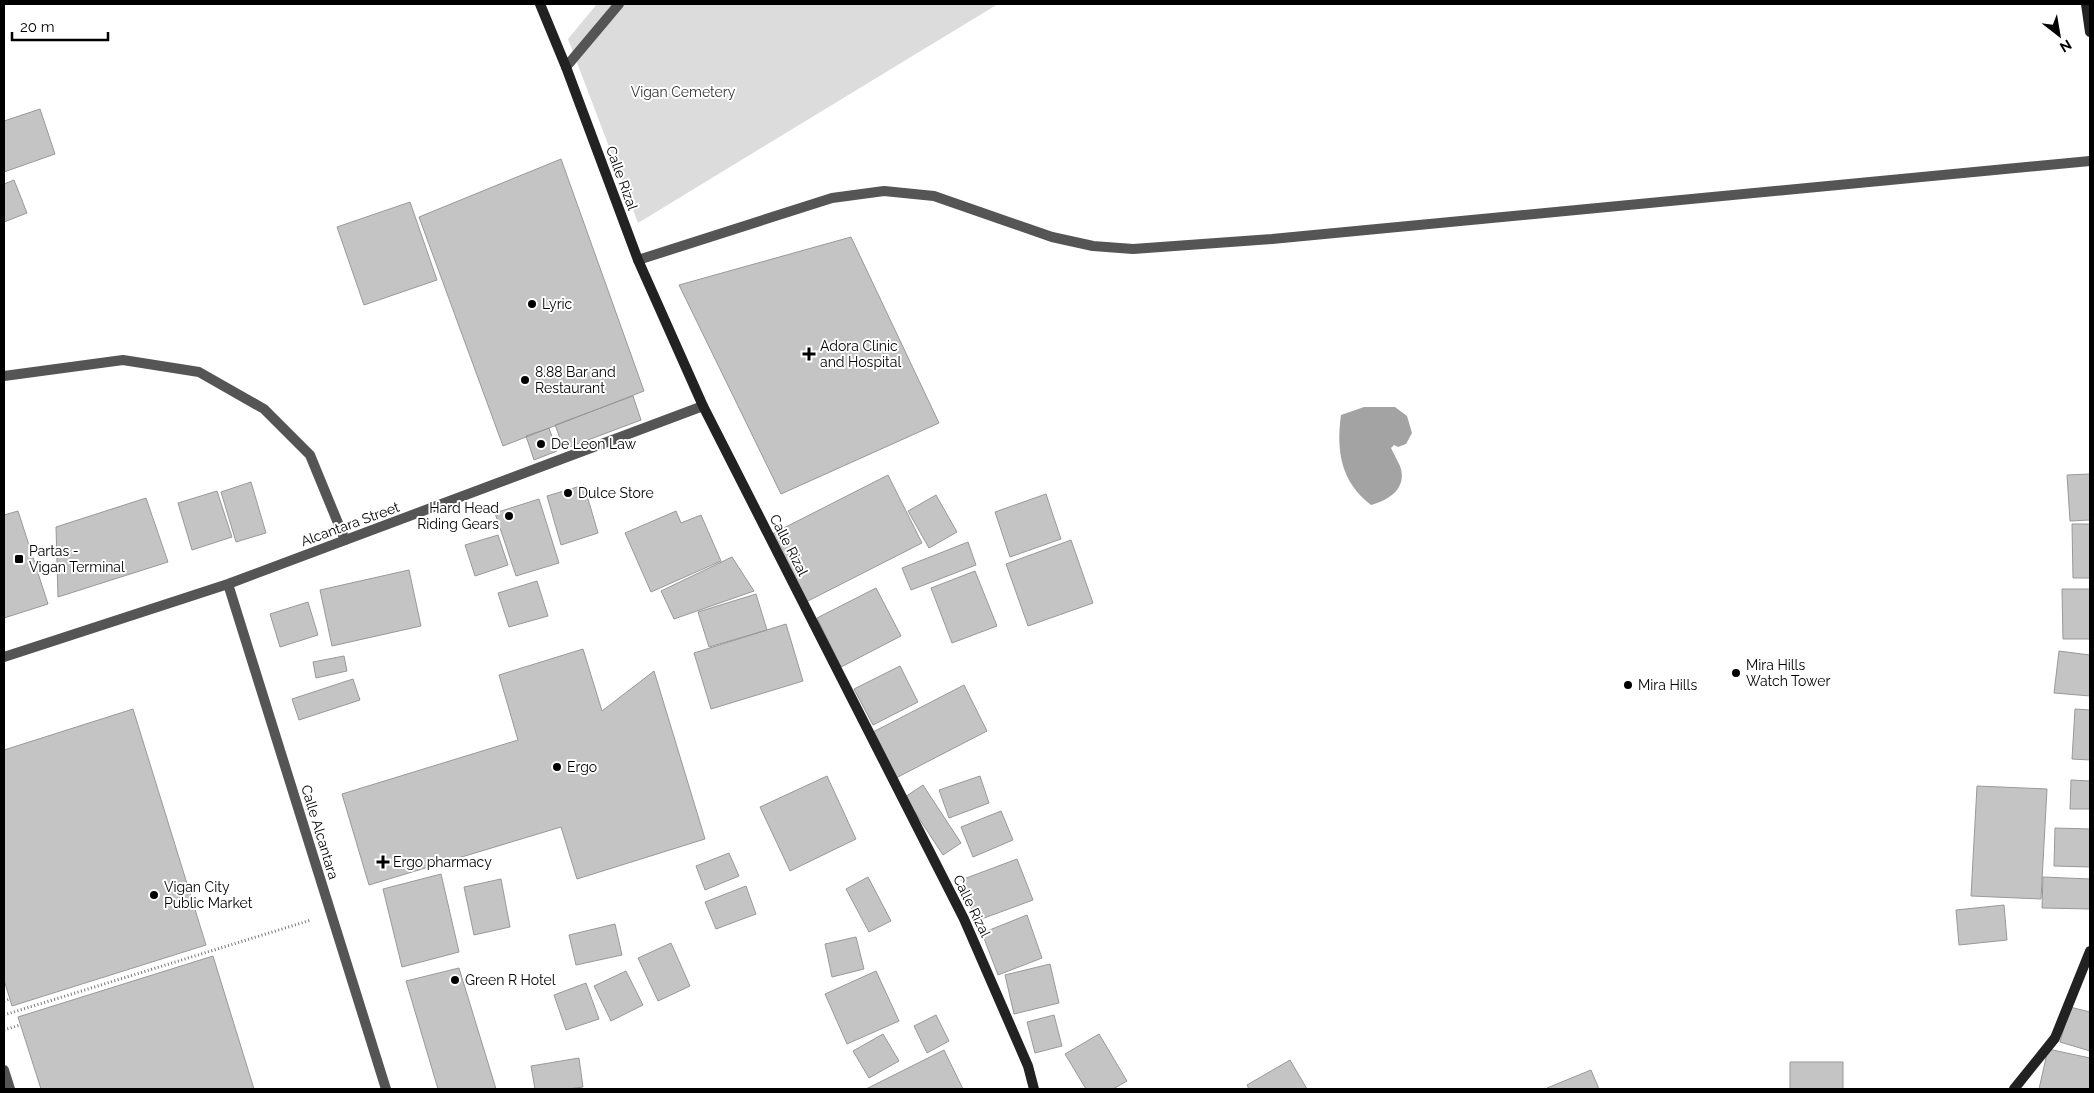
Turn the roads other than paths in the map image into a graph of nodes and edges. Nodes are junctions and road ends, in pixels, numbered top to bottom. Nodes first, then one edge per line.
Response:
1 (540, 4) edge
2 (619, 4) edge
3 (2086, 4) edge
4 (2090, 32) edge
5 (566, 67) junction
6 (2090, 161) edge
7 (638, 260) junction
8 (4, 376) edge
9 (703, 406) junction
10 (345, 540) junction
11 (228, 584) junction
12 (4, 657) edge
13 (2090, 951) edge
14 (4, 1070) edge
15 (10, 1089) edge
16 (386, 1089) edge
17 (1034, 1089) edge
18 (2014, 1089) edge

1 - 5 main road, Calle Rizal
2 - 5 street
3 - 4 main road
5 - 7 main road, Calle Rizal
6 - 7 street
7 - 9 main road, Calle Rizal
8 - 10 street
9 - 10 street, Alcantara Street
9 - 17 main road, Calle Rizal
10 - 11 street, Alcantara Street
11 - 12 street, Alcantara Street
11 - 16 street, Calle Alcantara
13 - 18 main road
14 - 15 street

